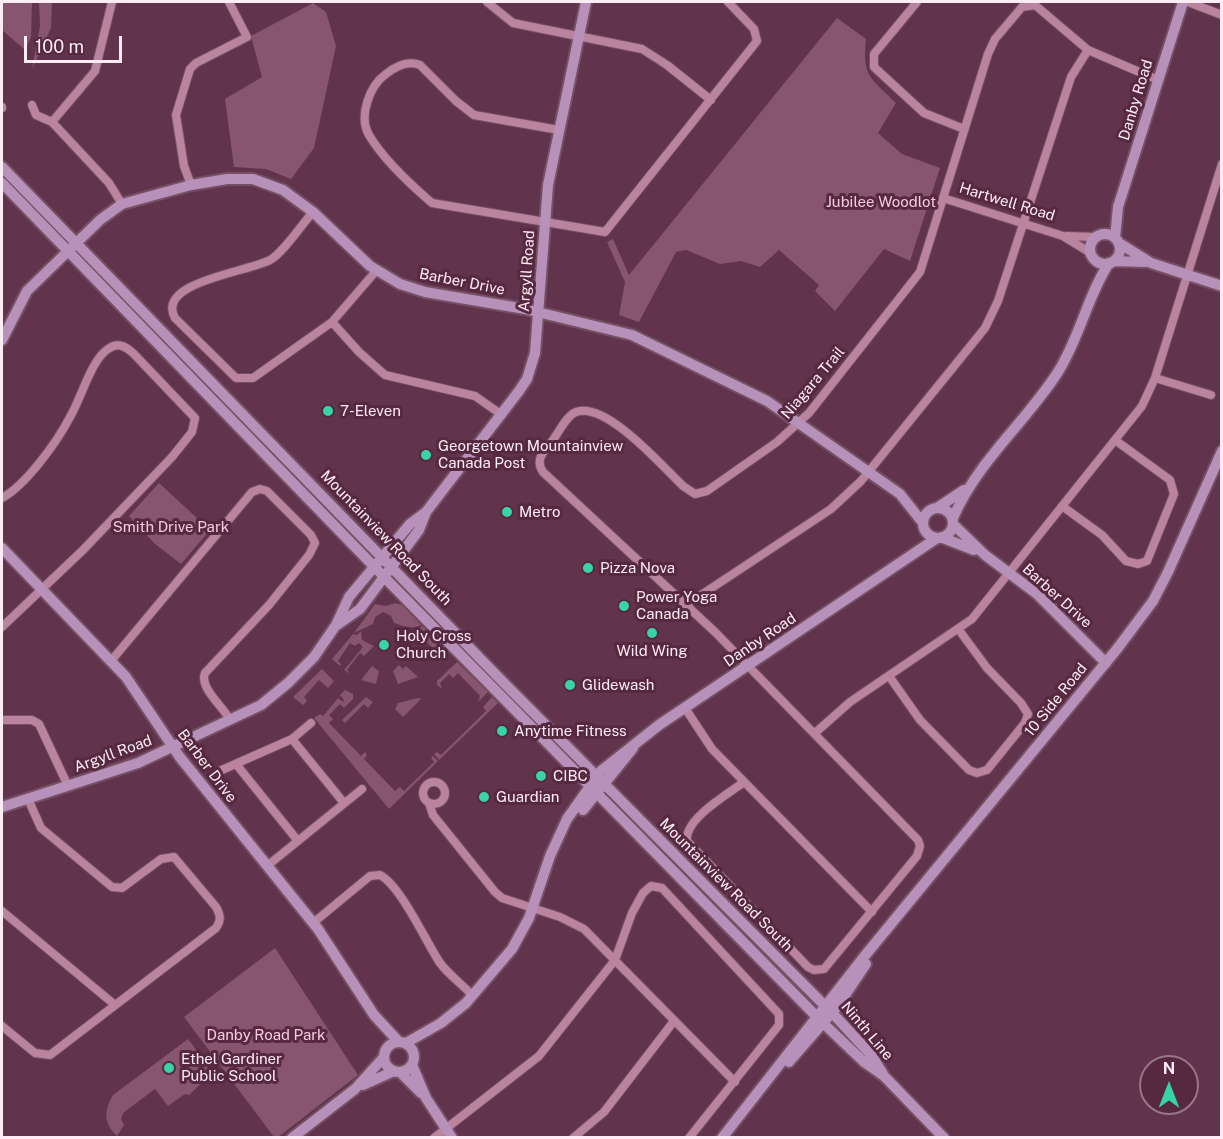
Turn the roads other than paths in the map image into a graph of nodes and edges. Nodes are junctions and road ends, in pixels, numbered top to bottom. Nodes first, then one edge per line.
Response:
1 (112, 2) edge
2 (229, 2) edge
3 (487, 2) edge
4 (586, 2) edge
5 (729, 2) edge
6 (917, 2) edge
7 (1183, 2) edge
8 (1188, 2) edge
9 (1221, 15) edge
10 (579, 35) junction
11 (1088, 50) junction
12 (1158, 80) junction
13 (711, 100) junction
14 (32, 105) dead end
15 (52, 122) junction
16 (964, 129) junction
17 (559, 130) junction
18 (1221, 164) edge
19 (2, 167) edge
20 (2, 183) edge
21 (191, 185) junction
22 (943, 198) junction
23 (122, 204) junction
24 (1118, 207) junction
25 (313, 212) junction
26 (546, 220) junction
27 (1023, 223) junction
28 (1063, 236) junction
29 (1098, 236) junction
30 (1117, 240) junction
31 (72, 248) junction
32 (1091, 256) junction
33 (1112, 262) junction
34 (1151, 263) junction
35 (376, 271) junction
36 (1187, 274) junction
37 (1221, 286) edge
38 (1092, 292) junction
39 (538, 313) junction
40 (332, 322) junction
41 (2, 340) edge
42 (1155, 378) junction
43 (1211, 395) dead end
44 (502, 415) junction
45 (800, 422) junction
46 (1115, 440) junction
47 (1221, 450) edge
48 (869, 472) junction
49 (967, 488) junction
50 (900, 494) junction
51 (2, 498) edge
52 (1062, 506) junction
53 (935, 508) junction
54 (426, 512) junction
55 (953, 521) junction
56 (923, 525) junction
57 (940, 538) junction
58 (2, 548) edge
59 (985, 555) junction
60 (382, 557) junction
61 (901, 563) junction
62 (391, 566) junction
63 (375, 567) junction
64 (1009, 573) junction
65 (383, 576) junction
66 (42, 590) junction
67 (686, 605) junction
68 (336, 625) junction
69 (2, 627) edge
70 (959, 630) junction
71 (111, 661) junction
72 (1106, 663) junction
73 (748, 666) junction
74 (889, 676) junction
75 (685, 708) junction
76 (2, 720) edge
77 (231, 720) junction
78 (311, 723) dead end
79 (815, 733) junction
80 (292, 739) junction
81 (172, 747) junction
82 (236, 764) junction
83 (215, 773) dead end
84 (601, 779) junction
85 (744, 782) junction
86 (68, 786) junction
87 (362, 789) dead end
88 (593, 789) junction
89 (28, 799) junction
90 (344, 803) junction
91 (429, 803) dead end
92 (2, 807) edge
93 (298, 841) junction
94 (267, 866) junction
95 (533, 908) junction
96 (2, 911) edge
97 (872, 912) junction
98 (313, 923) junction
99 (615, 960) junction
100 (473, 996) junction
101 (115, 1005) junction
102 (829, 1010) junction
103 (374, 1015) junction
104 (820, 1020) junction
105 (674, 1021) junction
106 (441, 1023) junction
107 (2, 1026) edge
108 (402, 1042) junction
109 (384, 1054) junction
110 (413, 1061) junction
111 (397, 1072) junction
112 (884, 1076) junction
113 (735, 1082) junction
114 (355, 1089) junction
115 (426, 1098) junction
116 (449, 1133) edge
117 (292, 1137) edge
118 (434, 1137) edge
119 (573, 1137) edge
120 (689, 1137) edge
121 (722, 1137) edge
122 (944, 1137) edge

1 - 15 street
2 - 21 street
3 - 10 street
4 - 10 street, Argyll Road
5 - 13 street
6 - 16 street
7 - 12 street, Danby Road
8 - 9 street
10 - 13 street
10 - 17 street, Argyll Road
11 - 12 street, Niagara Trail
11 - 16 street, Niagara Trail
11 - 27 street
12 - 24 street, Danby Road
13 - 26 street
14 - 15 street
15 - 23 street
16 - 22 street, Niagara Trail
17 - 26 street, Argyll Road
17 - 26 street
18 - 36 street
19 - 31 street, Mountainview Road South
20 - 31 street, Mountainview Road South
21 - 23 street, Barber Drive
21 - 25 street, Barber Drive
22 - 27 street, Hartwell Road
22 - 45 street, Niagara Trail
23 - 31 street, Barber Drive
24 - 29 street, Danby Road
24 - 30 street, Danby Road
25 - 35 street, Barber Drive
25 - 40 street
26 - 39 street, Argyll Road
27 - 28 street, Hartwell Road
27 - 48 street
28 - 29 street, Hartwell Road
28 - 32 street, Hartwell Road
29 - 30 street
29 - 32 street
30 - 33 street
30 - 34 street
31 - 41 street, Barber Drive
31 - 60 street, Mountainview Road South
31 - 63 street, Mountainview Road South
32 - 33 street
32 - 38 street
33 - 34 street
33 - 38 street
34 - 36 street
35 - 39 street, Barber Drive
35 - 40 street
36 - 37 street
36 - 42 street
38 - 49 street
39 - 44 street, Argyll Road
39 - 45 street, Barber Drive
40 - 44 street
42 - 43 street
42 - 46 street
44 - 54 street, Argyll Road
45 - 48 street, Barber Drive
45 - 67 street, Niagara Trail
46 - 52 street
46 - 52 street
47 - 72 street, 10 Side Road
48 - 50 street, Barber Drive
48 - 67 street
49 - 53 street
49 - 55 street
50 - 53 street, Barber Drive
50 - 56 street, Barber Drive
51 - 66 street
52 - 64 street
53 - 55 street
53 - 56 street
54 - 60 street, Argyll Road
54 - 62 street, Argyll Road
55 - 57 street
55 - 59 street, Barber Drive
56 - 57 street
56 - 61 street, Danby Road
57 - 59 street, Barber Drive
57 - 61 street, Danby Road
58 - 66 street, Barber Drive
59 - 64 street, Barber Drive
60 - 62 street, Mountainview Road South
60 - 63 street, Argyll Road
61 - 73 street, Danby Road
62 - 65 street, Argyll Road
62 - 84 street, Mountainview Road South
63 - 65 street, Mountainview Road South
63 - 68 street, Argyll Road
64 - 70 street
64 - 72 street, Barber Drive
65 - 68 street, Argyll Road
65 - 88 street, Mountainview Road South
66 - 69 street
66 - 71 street, Barber Drive
67 - 73 street, Niagara Trail
68 - 77 street, Argyll Road
70 - 74 street
70 - 74 street
71 - 77 street
71 - 81 street, Barber Drive
72 - 102 street, 10 Side Road
73 - 75 street, Danby Road
73 - 79 street, Niagara Trail
74 - 79 street
75 - 84 street, Danby Road
75 - 85 street
76 - 86 street
77 - 81 street, Argyll Road
78 - 80 street
79 - 97 street, Niagara Trail
80 - 82 street
80 - 90 street
81 - 86 street, Argyll Road
81 - 94 street, Barber Drive
82 - 83 street
82 - 93 street
84 - 88 street, Danby Road
84 - 102 street, Mountainview Road South
85 - 97 street
85 - 97 street
86 - 89 street, Argyll Road
87 - 90 street
88 - 95 street, Danby Road
88 - 104 street, Mountainview Road South
89 - 92 street, Argyll Road
89 - 101 street
90 - 93 street
91 - 95 street
93 - 94 street
94 - 98 street, Barber Drive
95 - 99 street
95 - 100 street, Danby Road
96 - 101 street
98 - 100 street
98 - 103 street, Barber Drive
99 - 105 street
99 - 113 street
99 - 116 street
100 - 106 street, Danby Road
101 - 107 street
102 - 104 street, 10 Side Road
102 - 112 street, Ninth Line
103 - 108 street, Barber Drive
103 - 109 street, Barber Drive
104 - 112 street, Ninth Line
104 - 121 street, 10 Side Road
105 - 113 street
105 - 119 street
106 - 108 street, Danby Road
106 - 110 street, Danby Road
108 - 109 street
108 - 110 street
109 - 111 street
109 - 114 street
110 - 111 street
110 - 115 street
111 - 114 street
111 - 115 street
112 - 122 street, Ninth Line
113 - 120 street
114 - 117 street
115 - 116 street
116 - 118 street

